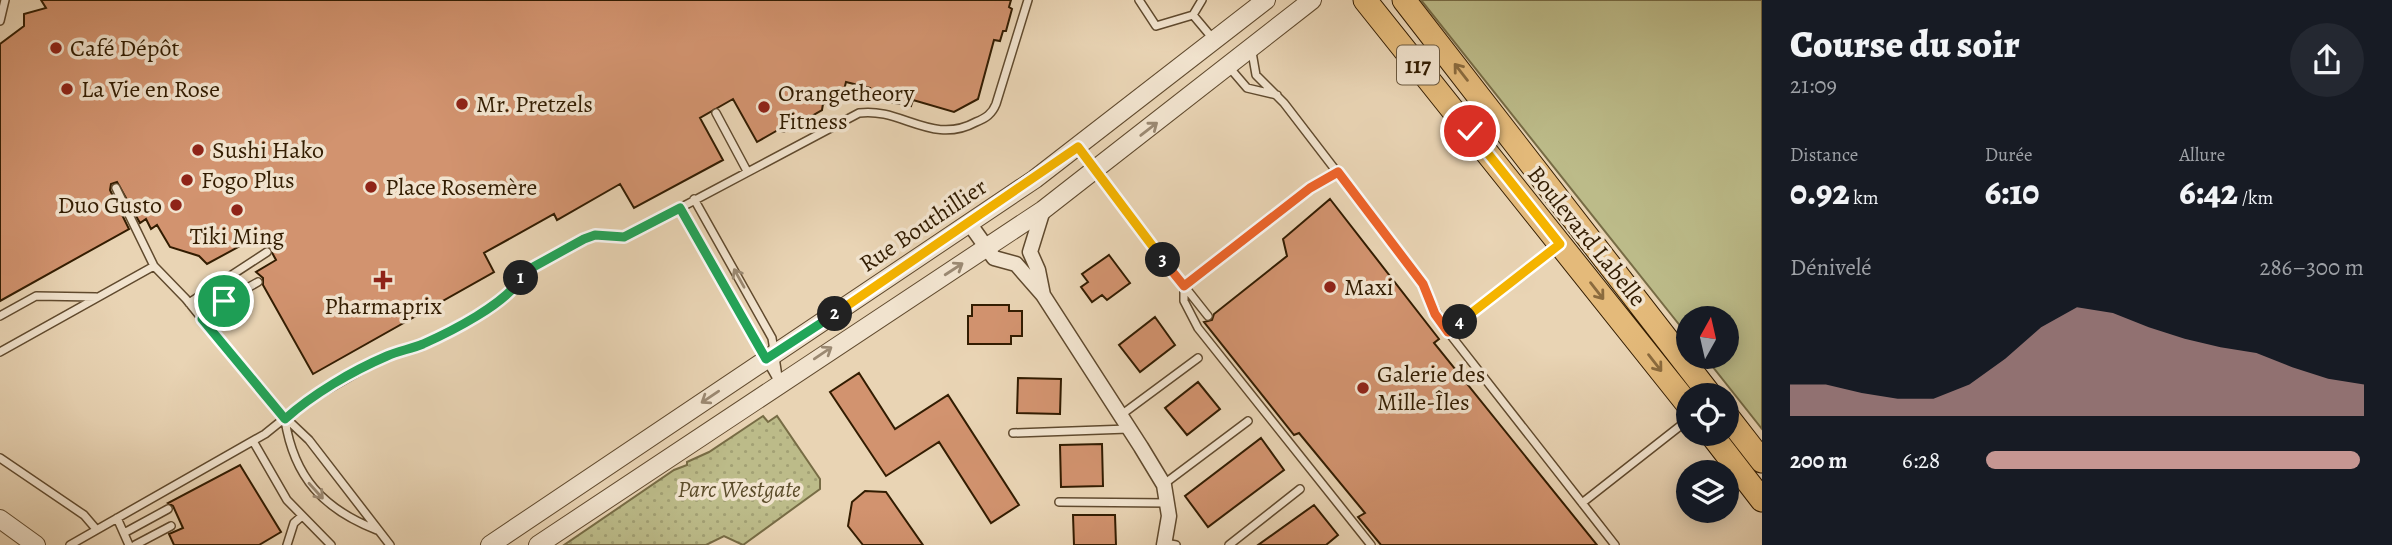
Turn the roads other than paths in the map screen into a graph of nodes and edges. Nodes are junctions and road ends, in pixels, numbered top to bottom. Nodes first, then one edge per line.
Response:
1 (5, 0) edge
2 (1028, 0) edge
3 (1139, 0) edge
4 (1202, 0) edge
5 (1266, 0) edge
6 (1312, 0) edge
7 (1365, 0) edge
8 (1404, 0) edge
9 (1193, 15) junction
10 (0, 21) edge
11 (1214, 41) junction
12 (1252, 47) junction
13 (1228, 66) junction
14 (1277, 95) junction
15 (716, 113) dead end
16 (1078, 147) junction
17 (747, 171) junction
18 (1095, 171) junction
19 (1338, 172) junction
20 (117, 188) dead end
21 (694, 199) junction
22 (680, 208) junction
23 (1043, 210) junction
24 (969, 223) junction
25 (1560, 244) junction
26 (986, 248) junction
27 (267, 252) dead end
28 (1030, 252) junction
29 (1012, 263) junction
30 (154, 266) junction
31 (258, 282) dead end
32 (1184, 286) junction
33 (1043, 295) junction
34 (99, 297) junction
35 (189, 303) junction
36 (0, 316) edge
37 (1208, 316) dead end
38 (202, 319) junction
39 (1448, 332) junction
40 (0, 352) edge
41 (771, 356) junction
42 (1198, 358) dead end
43 (779, 383) junction
44 (1701, 383) edge
45 (1676, 390) edge
46 (1120, 415) junction
47 (285, 419) junction
48 (1248, 421) dead end
49 (1129, 429) junction
50 (1676, 429) edge
51 (1739, 431) edge
52 (1013, 433) dead end
53 (253, 442) junction
54 (1720, 446) edge
55 (0, 458) edge
56 (1762, 461) edge
57 (1164, 485) junction
58 (1300, 489) dead end
59 (1762, 500) edge
60 (1059, 502) dead end
61 (1167, 503) junction
62 (1582, 503) junction
63 (168, 509) dead end
64 (302, 516) junction
65 (117, 517) junction
66 (0, 519) edge
67 (172, 526) dead end
68 (96, 529) junction
69 (377, 530) junction
70 (124, 533) junction
71 (1168, 544) edge
72 (36, 545) edge
73 (70, 545) edge
74 (130, 545) edge
75 (135, 545) edge
76 (287, 545) edge
77 (331, 545) edge
78 (390, 545) edge
79 (490, 545) edge
80 (538, 545) edge
81 (1229, 545) edge
82 (1371, 545) edge
83 (1615, 545) edge

1 - 10 lane
2 - 17 lane
3 - 9 lane
4 - 9 lane
5 - 11 street, Rue Bouthillier
6 - 12 street
7 - 25 main road, Boulevard Labelle / 117
44 -> 8 main road, Boulevard Labelle / 117
9 - 11 lane
11 - 16 street, Rue Bouthillier
12 - 13 street
12 - 14 lane
13 - 14 lane
18 -> 13 street
14 - 19 lane
15 - 17 lane
16 - 18 lane
16 - 24 street, Rue Bouthillier
17 - 21 lane
18 - 23 street
18 - 32 lane
19 - 32 lane
19 - 39 lane
20 - 30 lane
21 - 22 lane
41 -> 21 lane
22 - 41 lane
22 - 47 lane
23 - 26 street
23 - 28 street
24 - 26 street
24 - 41 street, Rue Bouthillier
25 - 39 lane
25 -> 45 main road, Boulevard Labelle / 117
26 - 29 street
43 -> 26 street
27 - 35 lane
28 - 29 street
28 - 33 street
29 - 33 street
30 - 34 lane
30 - 35 lane
31 - 38 lane
32 - 37 lane
32 - 82 lane
33 - 46 street
34 - 36 lane
34 - 40 lane
35 - 38 lane
38 - 47 lane
39 - 62 lane
41 - 43 lane
41 -> 79 street, Rue Bouthillier
42 - 46 lane
43 - 80 street
46 - 49 street
47 - 53 lane
47 - 69 lane
47 -> 69 lane
48 - 57 lane
49 - 52 lane
49 - 57 street
50 - 62 lane
51 - 56 main road
53 - 64 lane
53 - 65 lane
54 - 59 main road
55 - 68 lane
57 - 61 street
58 - 81 lane
60 - 61 lane
61 - 71 street
62 - 83 lane
63 - 70 lane
64 - 76 lane
64 - 77 lane
65 - 68 lane
65 - 70 lane
66 - 72 street
67 - 75 lane
68 - 73 lane
69 - 78 lane
70 - 74 lane

